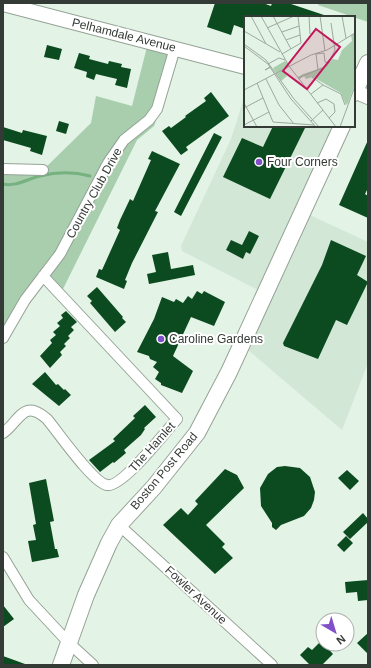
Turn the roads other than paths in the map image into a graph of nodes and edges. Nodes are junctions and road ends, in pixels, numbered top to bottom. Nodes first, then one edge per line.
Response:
1 (3, 4) edge
2 (175, 48) junction
3 (368, 64) edge
4 (244, 67) edge
5 (358, 93) edge
6 (342, 127) edge
7 (3, 169) edge
8 (43, 170) dead end
9 (43, 276) junction
10 (3, 338) edge
11 (3, 433) edge
12 (119, 525) junction
13 (3, 557) edge
14 (69, 643) junction
15 (62, 665) edge
16 (93, 665) edge
17 (272, 665) edge

1 - 2 street, Pelhamdale Avenue
2 - 4 street, Pelhamdale Avenue
2 - 9 street, Country Club Drive
3 - 5 main road
6 - 12 main road, Boston Post Road
7 - 8 street
9 - 10 street, Country Club Drive
9 - 11 street, The Hamlet
12 - 14 main road, Boston Post Road
12 - 17 street, Fowler Avenue
13 - 14 street
14 - 15 main road, Boston Post Road
14 - 16 street

